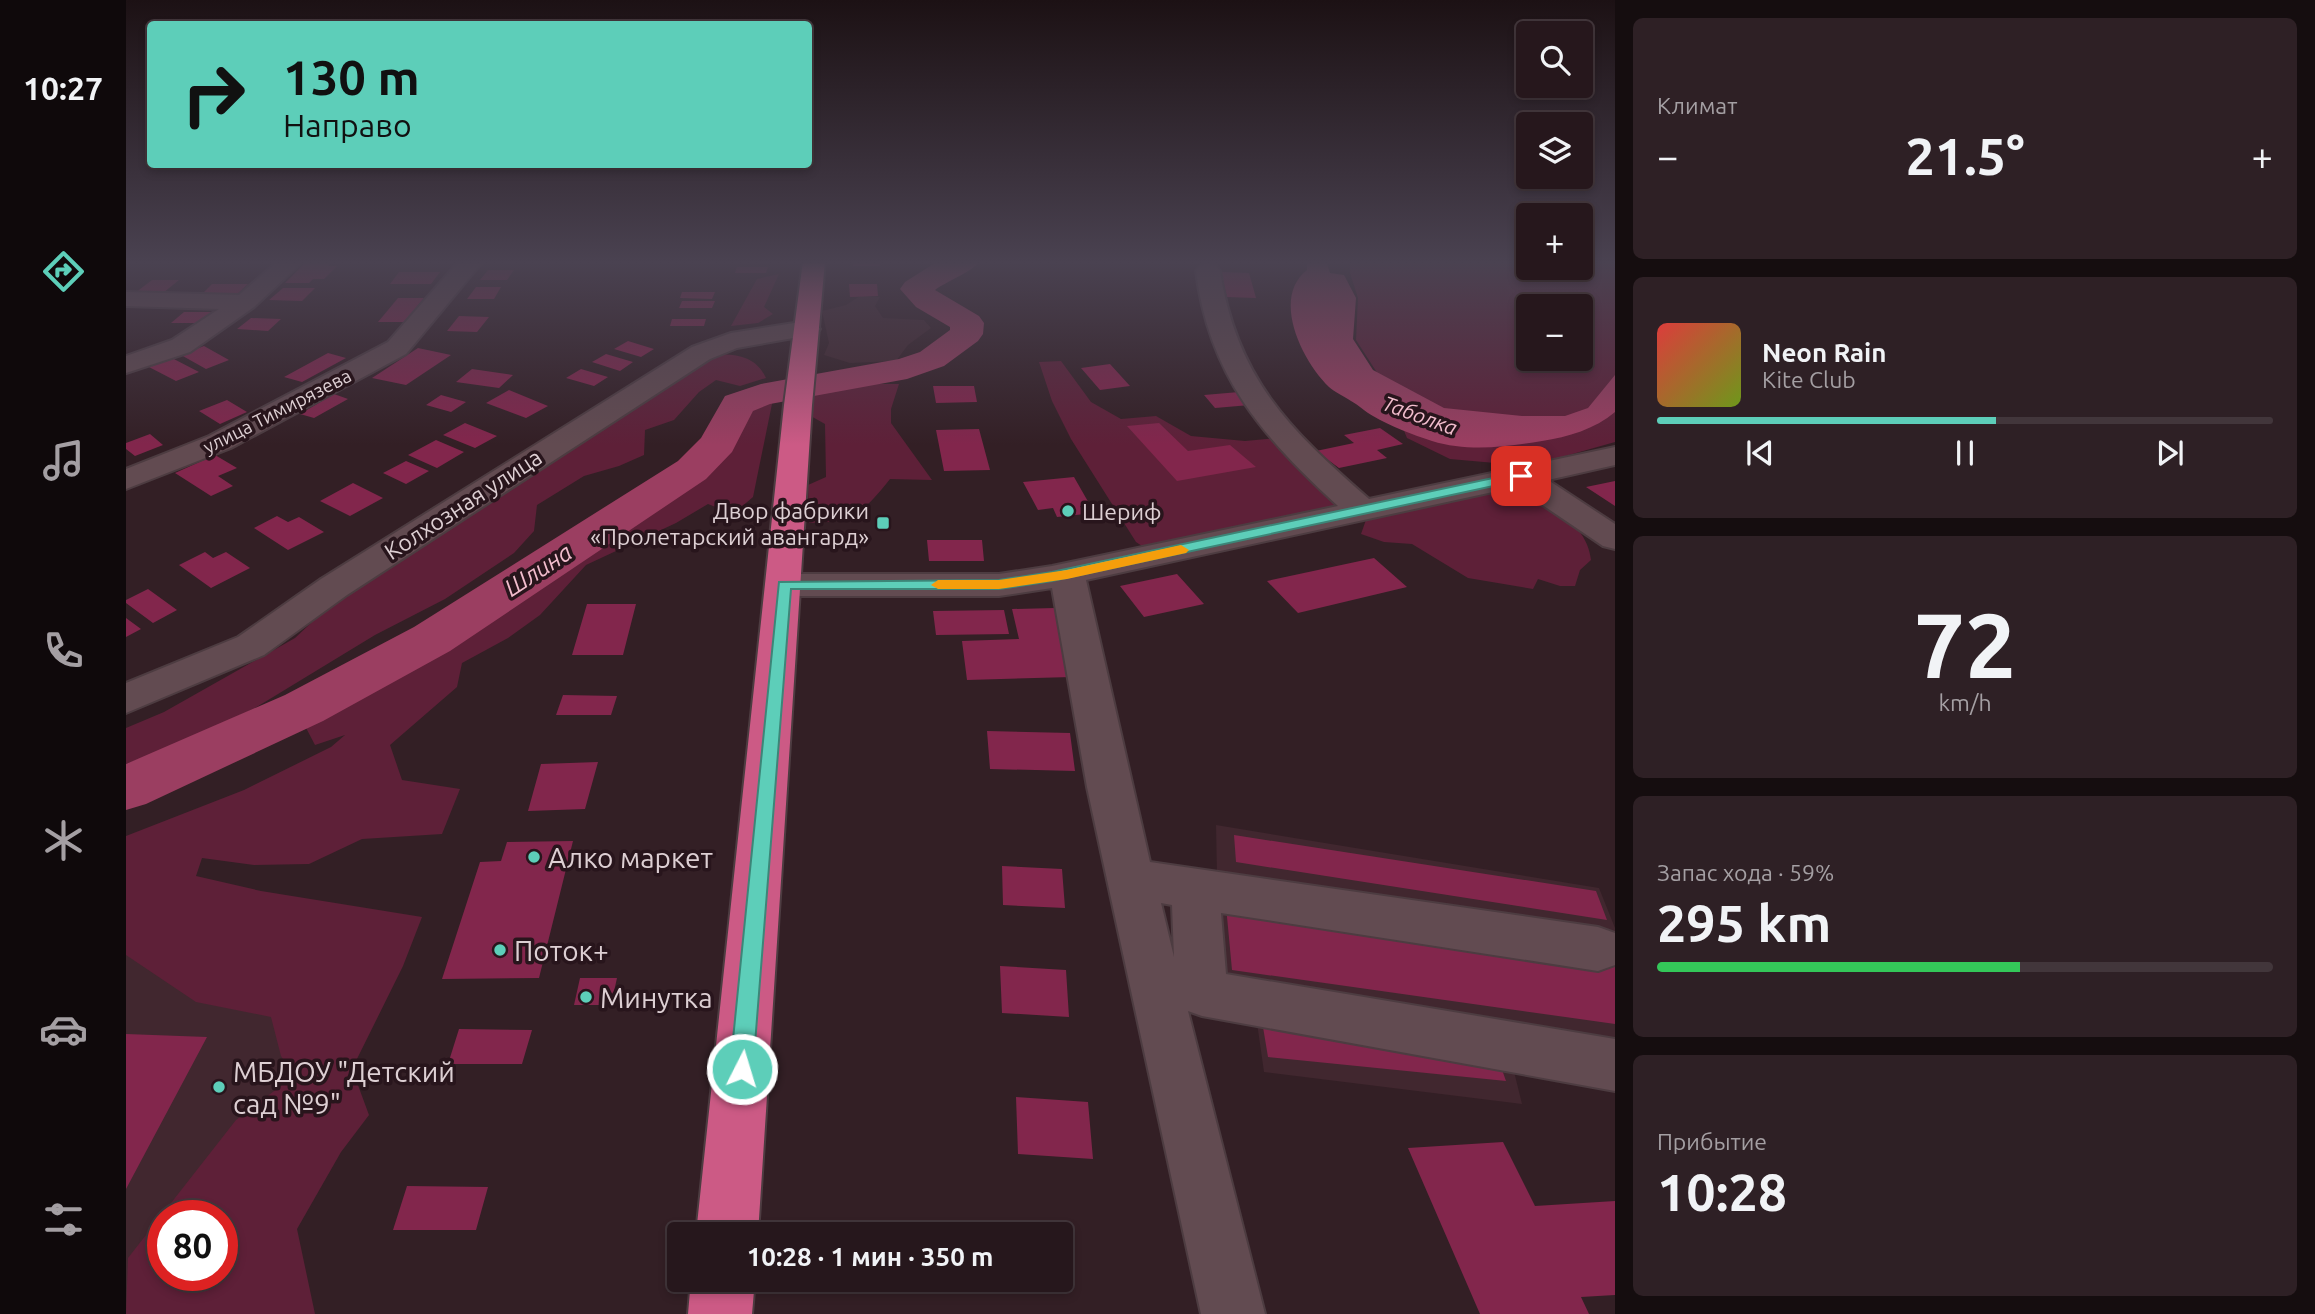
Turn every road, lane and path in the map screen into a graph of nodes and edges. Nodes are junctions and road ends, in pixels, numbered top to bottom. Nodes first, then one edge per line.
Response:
1 (215, 322) edge
2 (419, 322) edge
3 (808, 322) edge
4 (1218, 322) edge
5 (807, 329) junction
6 (126, 365) edge
7 (1615, 456) edge
8 (1521, 476) junction
9 (126, 480) edge
10 (1362, 510) junction
11 (1615, 539) edge
12 (1067, 575) junction
13 (784, 585) junction
14 (129, 694) edge
15 (1131, 879) junction
16 (1195, 888) junction
17 (1598, 949) dead end
18 (1615, 1065) edge
19 (728, 1222) edge
20 (722, 1292) edge
21 (720, 1314) edge
22 (1233, 1314) edge

1 - 6 street
2 - 9 street, улица Тимирязева
3 - 5 highway
4 - 10 street
5 - 13 highway
5 - 14 street, Колхозная улица
7 - 8 street
8 - 10 street
8 - 11 street
10 - 12 street
12 - 13 street
12 - 15 street
13 - 19 highway
15 - 16 street
15 - 22 street
16 - 17 street
16 - 18 street
20 - 21 highway

